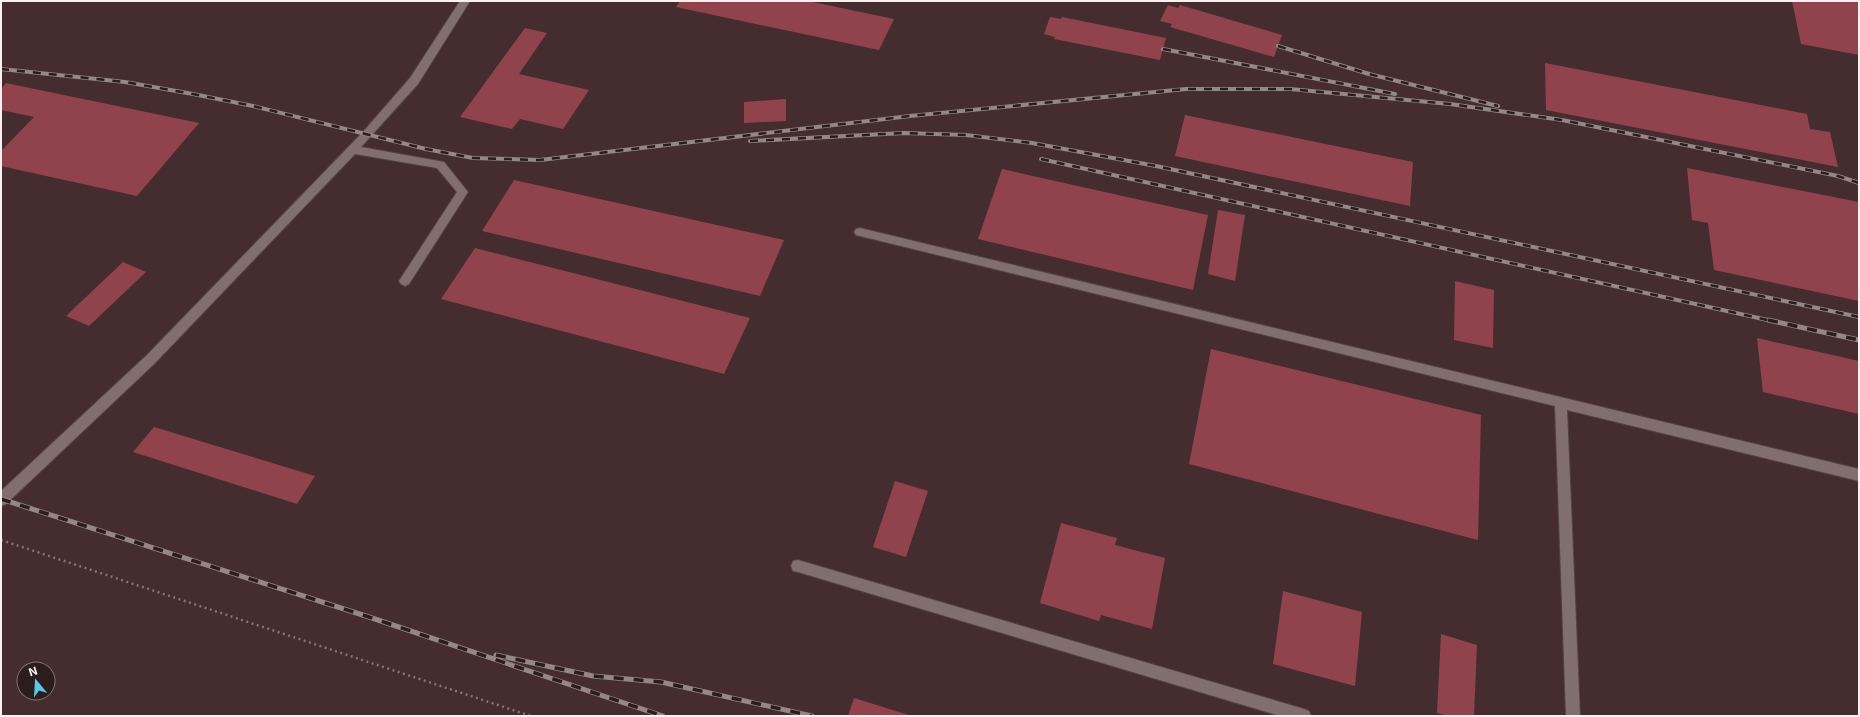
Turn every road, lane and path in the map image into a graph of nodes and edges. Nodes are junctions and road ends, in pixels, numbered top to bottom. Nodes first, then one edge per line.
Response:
1 (465, 1) edge
2 (353, 150) junction
3 (860, 232) dead end
4 (405, 281) dead end
5 (1561, 403) junction
6 (1859, 475) edge
7 (1, 500) edge
8 (1, 540) edge
9 (798, 566) dead end
10 (532, 716) edge
11 (1304, 716) edge
12 (1573, 716) edge

1 - 2 lane
2 - 4 lane
2 - 7 lane
3 - 5 lane
5 - 6 lane
5 - 12 lane
8 - 10 path
9 - 11 lane

